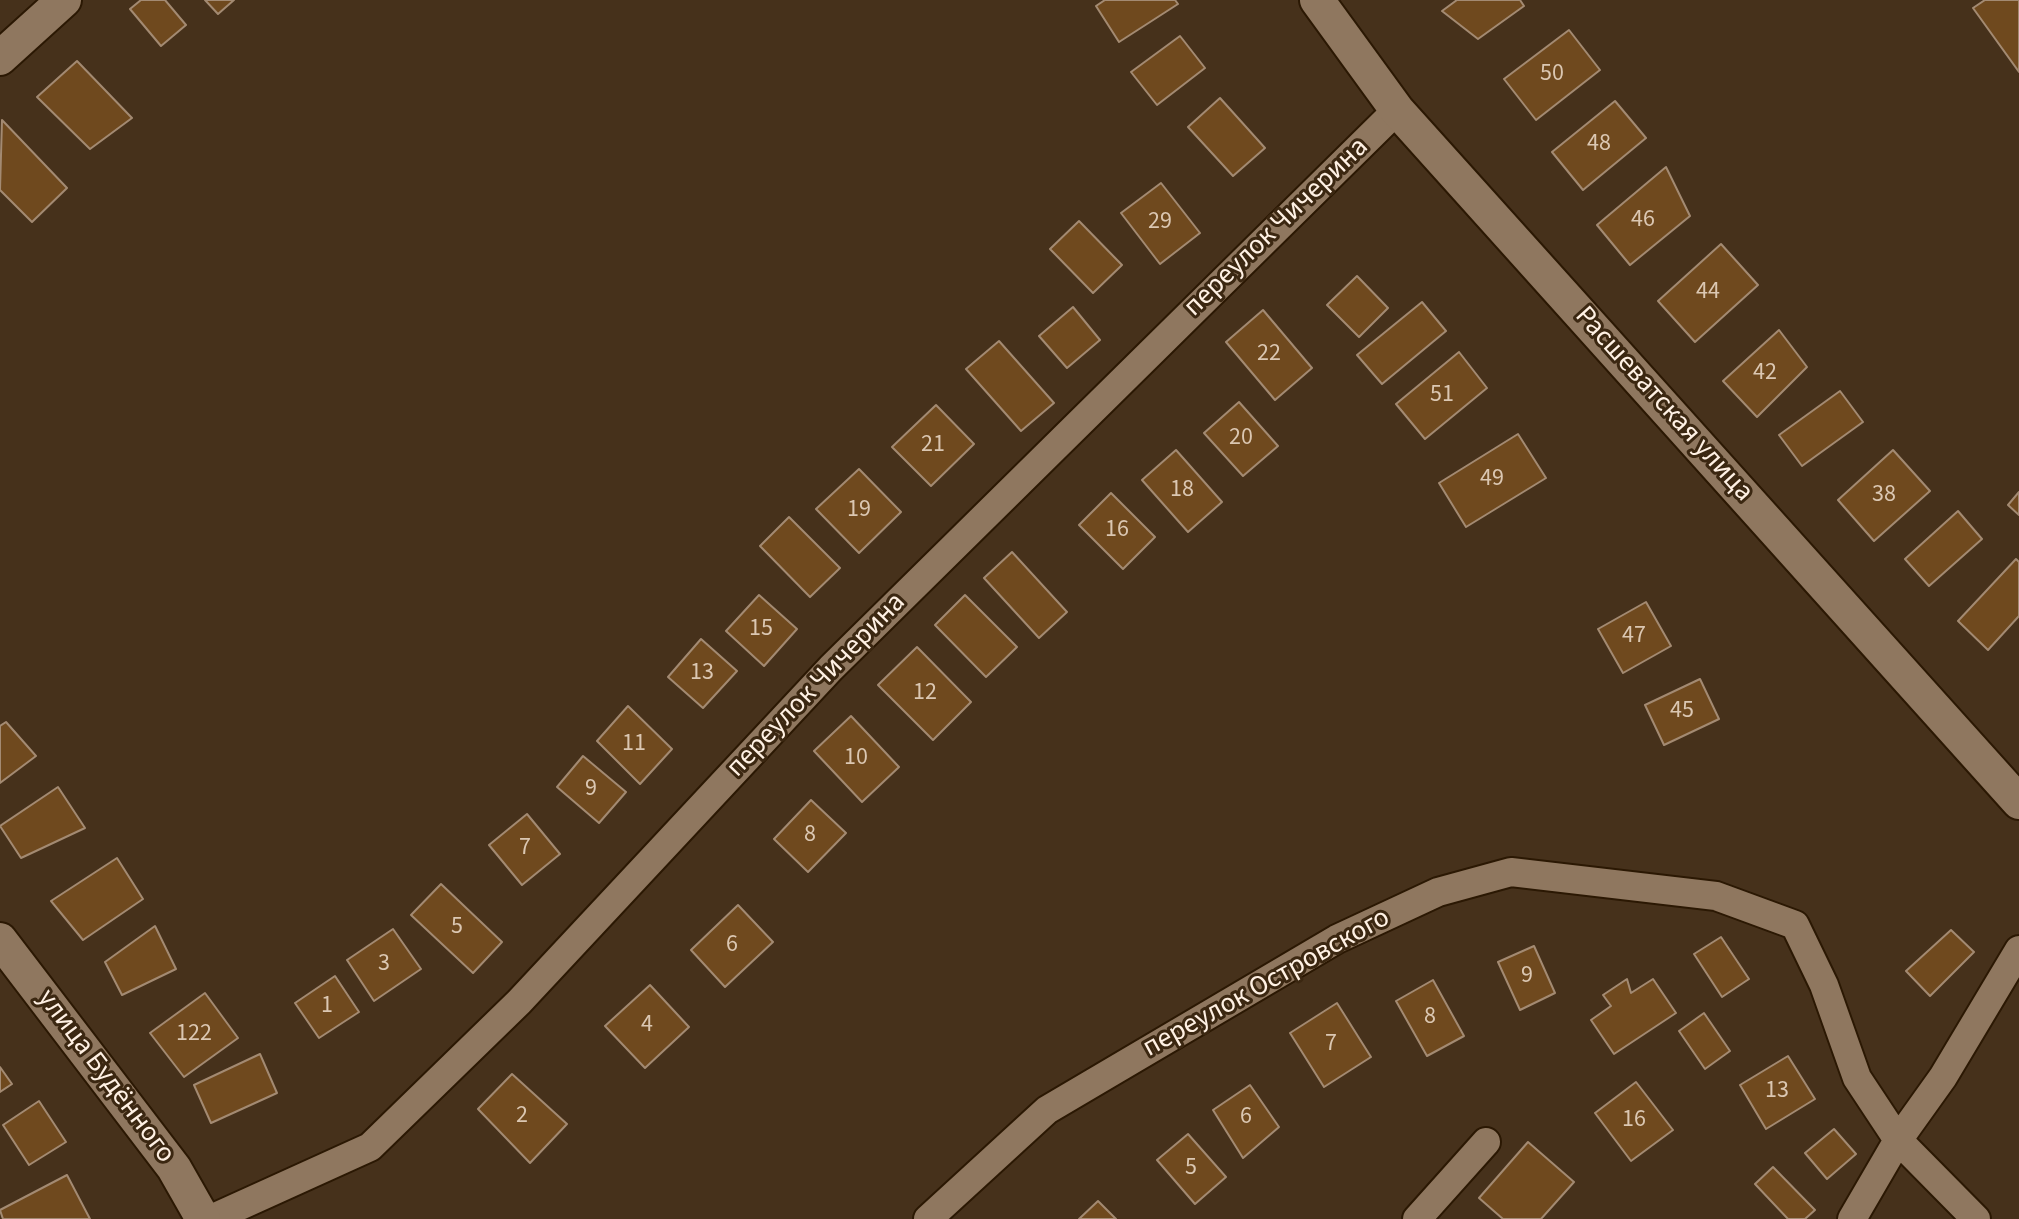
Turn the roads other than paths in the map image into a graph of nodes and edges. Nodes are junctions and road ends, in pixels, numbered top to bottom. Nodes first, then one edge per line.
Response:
1 (64, 0) edge
2 (1317, 0) edge
3 (0, 58) edge
4 (1397, 110) junction
5 (2019, 802) edge
6 (0, 940) edge
7 (2019, 950) edge
8 (1898, 1140) junction
9 (1486, 1142) dead end
10 (203, 1219) edge
11 (211, 1219) edge
12 (928, 1219) edge
13 (1417, 1219) edge
14 (1852, 1219) edge
15 (1976, 1219) edge

1 - 3 street
2 - 4 street, Расшеватская улица
4 - 5 street, Расшеватская улица
4 - 11 street, переулок Чичерина
6 - 10 street, улица Будённого
7 - 8 street
8 - 12 street, переулок Островского
8 - 14 street
8 - 15 street, переулок Островского
9 - 13 street

